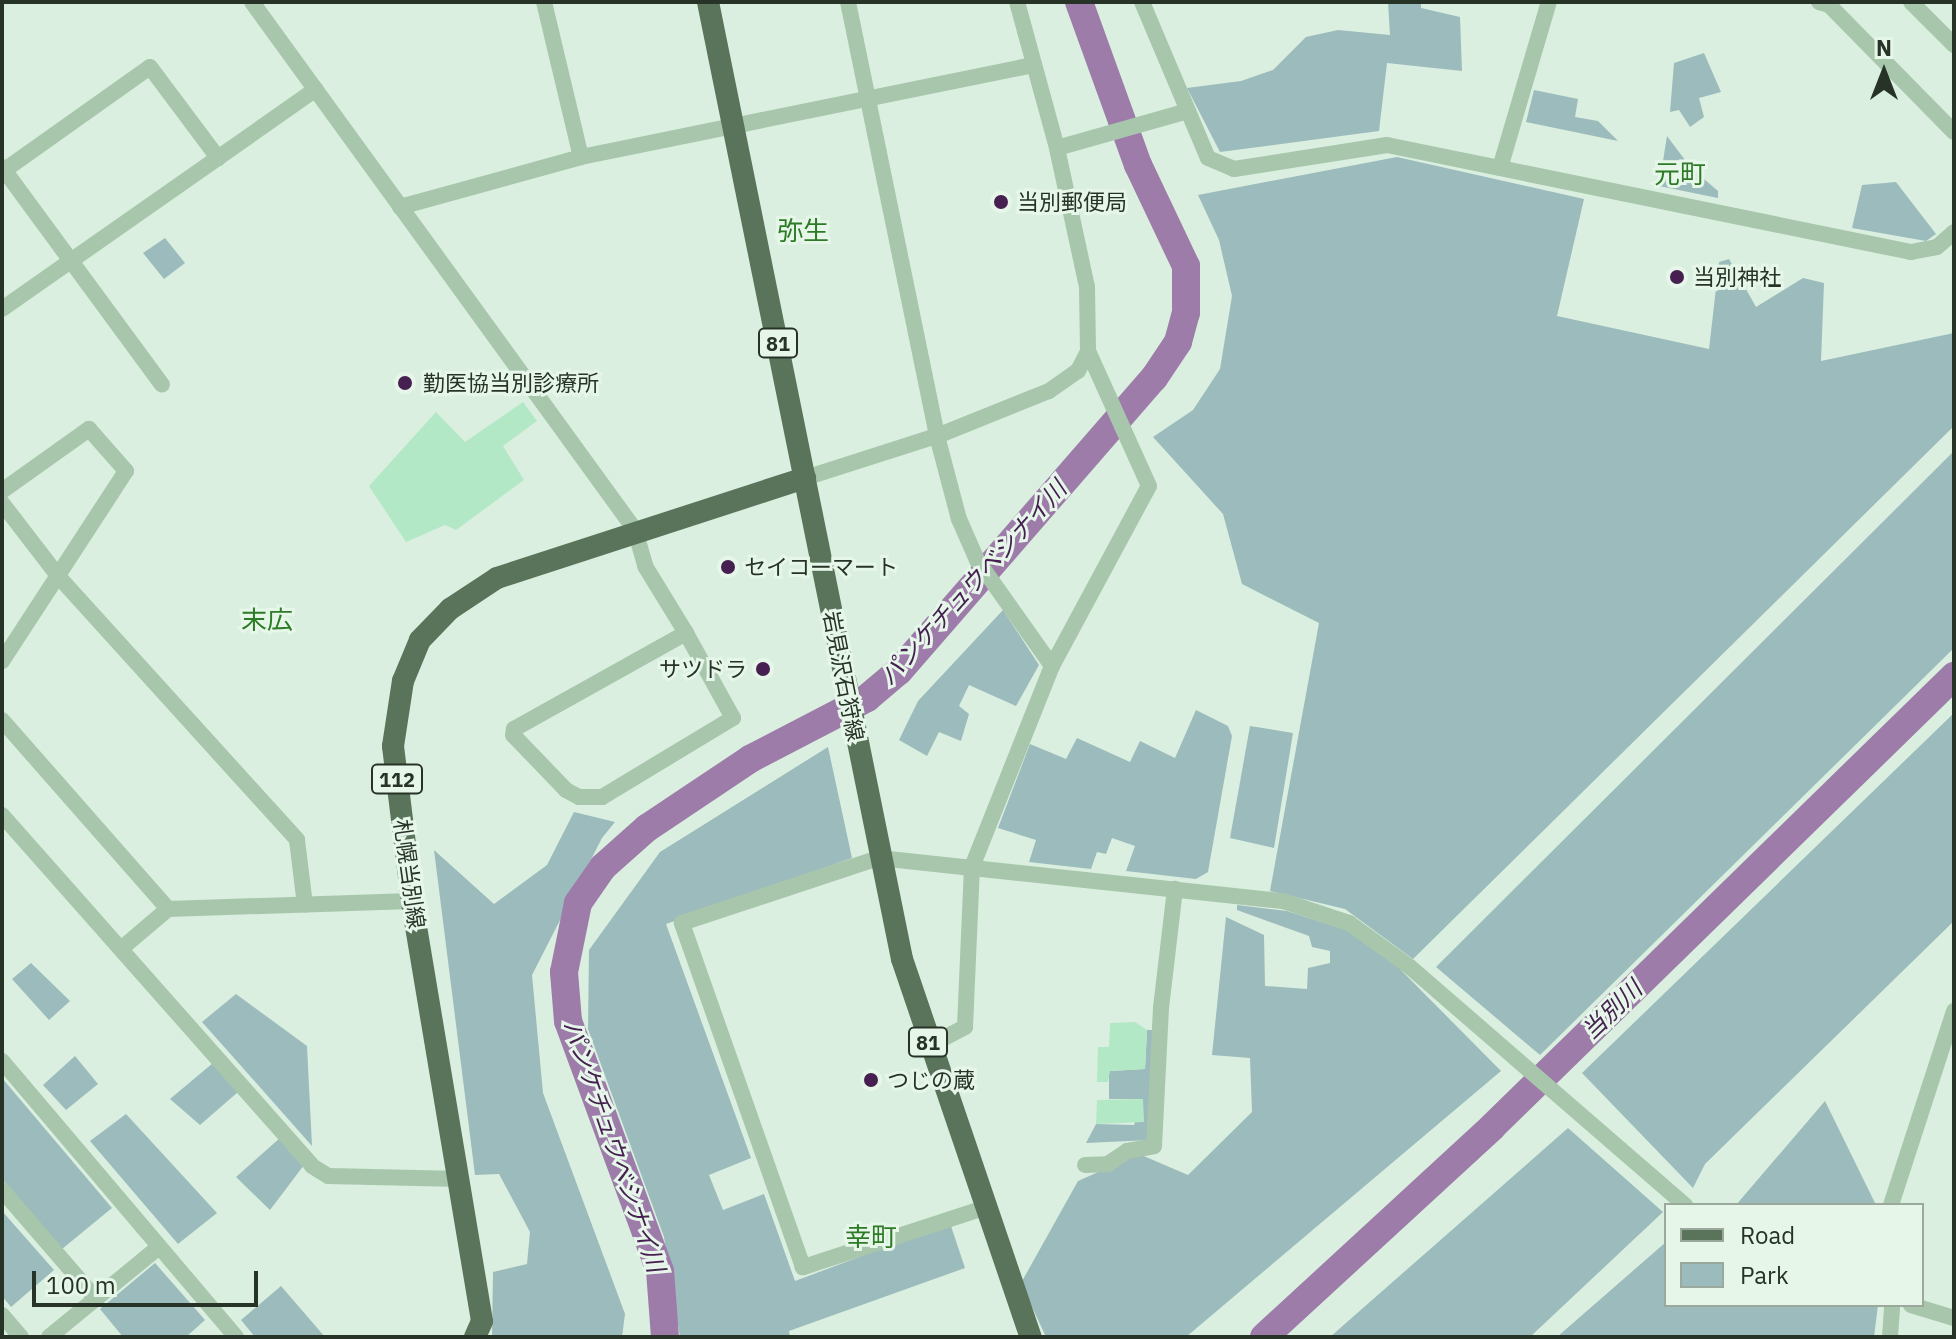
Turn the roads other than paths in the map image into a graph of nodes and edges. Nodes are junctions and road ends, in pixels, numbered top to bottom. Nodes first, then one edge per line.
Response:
1 (252, 2) edge
2 (544, 2) edge
3 (708, 2) edge
4 (848, 2) edge
5 (1017, 2) edge
6 (1142, 2) edge
7 (1549, 2) edge
8 (1911, 2) edge
9 (1826, 3) edge
10 (1954, 45) edge
11 (1034, 65) junction
12 (316, 89) junction
13 (867, 99) junction
14 (1188, 111) junction
15 (733, 125) junction
16 (1954, 130) edge
17 (1057, 148) junction
18 (581, 157) junction
19 (218, 158) junction
20 (1500, 168) junction
21 (3, 170) edge
22 (400, 207) junction
23 (1954, 232) edge
24 (71, 260) junction
25 (2, 309) edge
26 (1088, 351) junction
27 (162, 385) dead end
28 (937, 436) junction
29 (805, 478) junction
30 (2, 491) edge
31 (2, 503) edge
32 (635, 530) junction
33 (58, 576) junction
34 (686, 633) junction
35 (2, 661) edge
36 (1052, 666) junction
37 (2, 720) edge
38 (2, 815) edge
39 (879, 858) junction
40 (972, 867) junction
41 (1175, 889) junction
42 (412, 901) junction
43 (305, 905) junction
44 (168, 909) junction
45 (122, 948) junction
46 (1954, 1011) edge
47 (929, 1046) junction
48 (2, 1061) edge
49 (1085, 1165) dead end
50 (461, 1179) junction
51 (2, 1190) edge
52 (1683, 1203) edge
53 (1892, 1203) edge
54 (987, 1207) junction
55 (159, 1247) junction
56 (96, 1299) junction
57 (1892, 1307) edge
58 (1918, 1307) edge
59 (2, 1315) edge
60 (1954, 1318) edge
61 (1029, 1331) edge
62 (21, 1337) edge
63 (49, 1337) edge
64 (236, 1337) edge
65 (475, 1337) edge
66 (1890, 1337) edge

1 - 12 street
2 - 18 street
3 - 15 main road, 岩見沢石狩線 / 81
4 - 13 street
5 - 11 street
6 - 14 street
7 - 20 street
8 - 10 street
9 - 16 street
11 - 13 street
11 - 17 street
12 - 19 street
12 - 22 street
13 - 15 street
13 - 28 street
14 - 17 street
14 - 20 street
15 - 18 street
15 - 29 main road, 岩見沢石狩線 / 81
17 - 26 street
18 - 22 street
19 - 21 street
19 - 24 street
20 - 23 street
21 - 24 street
22 - 32 street
24 - 25 street
24 - 27 street
26 - 28 street
26 - 36 street
28 - 29 street
28 - 36 street
29 - 32 main road, 札幌当別線 / 112
29 - 39 main road, 岩見沢石狩線 / 81
30 - 33 street
31 - 33 street
32 - 34 street
32 - 42 main road, 札幌当別線 / 112
33 - 35 street
33 - 43 street
34 - 34 street
36 - 40 street
37 - 44 street
38 - 45 street
39 - 40 street
39 - 47 main road, 岩見沢石狩線 / 81
39 - 54 street
40 - 41 street
40 - 47 street
41 - 49 street
41 - 52 street
42 - 43 street
42 - 50 main road, 札幌当別線 / 112
43 - 44 street
44 - 45 street
45 - 50 street
46 - 53 street
47 - 54 main road, 岩見沢石狩線 / 81
48 - 55 street
50 - 65 main road, 札幌当別線 / 112
51 - 56 street
54 - 61 main road, 岩見沢石狩線 / 81
55 - 56 street
55 - 64 street
56 - 63 street
57 - 66 street
58 - 60 street
59 - 62 street

